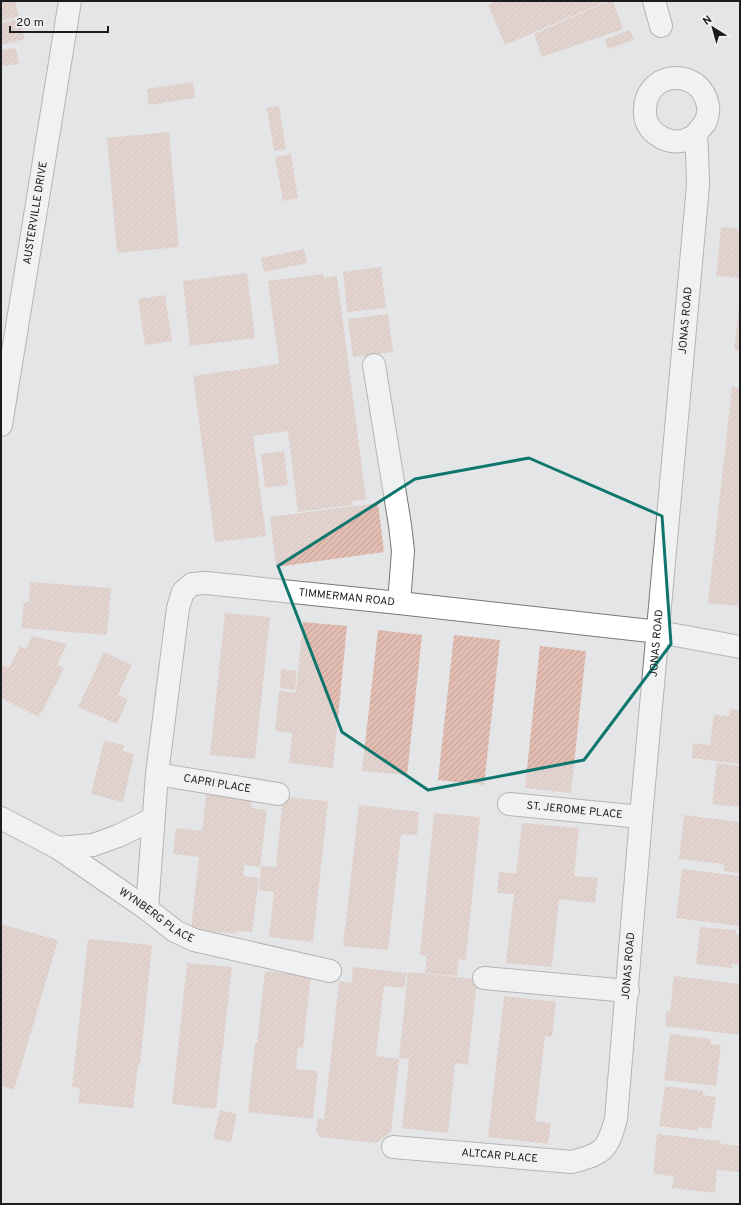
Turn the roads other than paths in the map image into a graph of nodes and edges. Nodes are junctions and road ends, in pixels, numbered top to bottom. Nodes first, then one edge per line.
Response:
1 (70, 1) edge
2 (654, 1) edge
3 (661, 26) dead end
4 (696, 135) dead end
5 (374, 366) dead end
6 (1, 425) edge
7 (399, 603) junction
8 (659, 632) junction
9 (740, 647) edge
10 (157, 774) junction
11 (278, 794) dead end
12 (509, 804) dead end
13 (641, 817) junction
14 (1, 818) edge
15 (153, 819) junction
16 (58, 848) junction
17 (147, 909) junction
18 (330, 971) dead end
19 (484, 978) dead end
20 (628, 991) junction
21 (392, 1147) dead end
22 (604, 1149) joint

1 - 6 street, AUSTERVILLE DRIVE
2 - 3 street
4 - 8 street, JONAS ROAD
5 - 7 street
7 - 8 street, TIMMERMAN ROAD
7 - 10 street, TIMMERMAN ROAD
8 - 9 street, TIMMERMAN ROAD
8 - 13 street, JONAS ROAD
10 - 11 street, CAPRI PLACE
10 - 15 street, TIMMERMAN ROAD
12 - 13 street, ST. JEROME PLACE
13 - 20 street, JONAS ROAD
14 - 16 street, WYNBERG PLACE
15 - 16 street
15 - 17 street, TIMMERMAN ROAD
16 - 17 street, WYNBERG PLACE
17 - 18 street, WYNBERG PLACE
19 - 20 street
20 - 22 street, JONAS ROAD
21 - 22 street, ALTCAR PLACE

